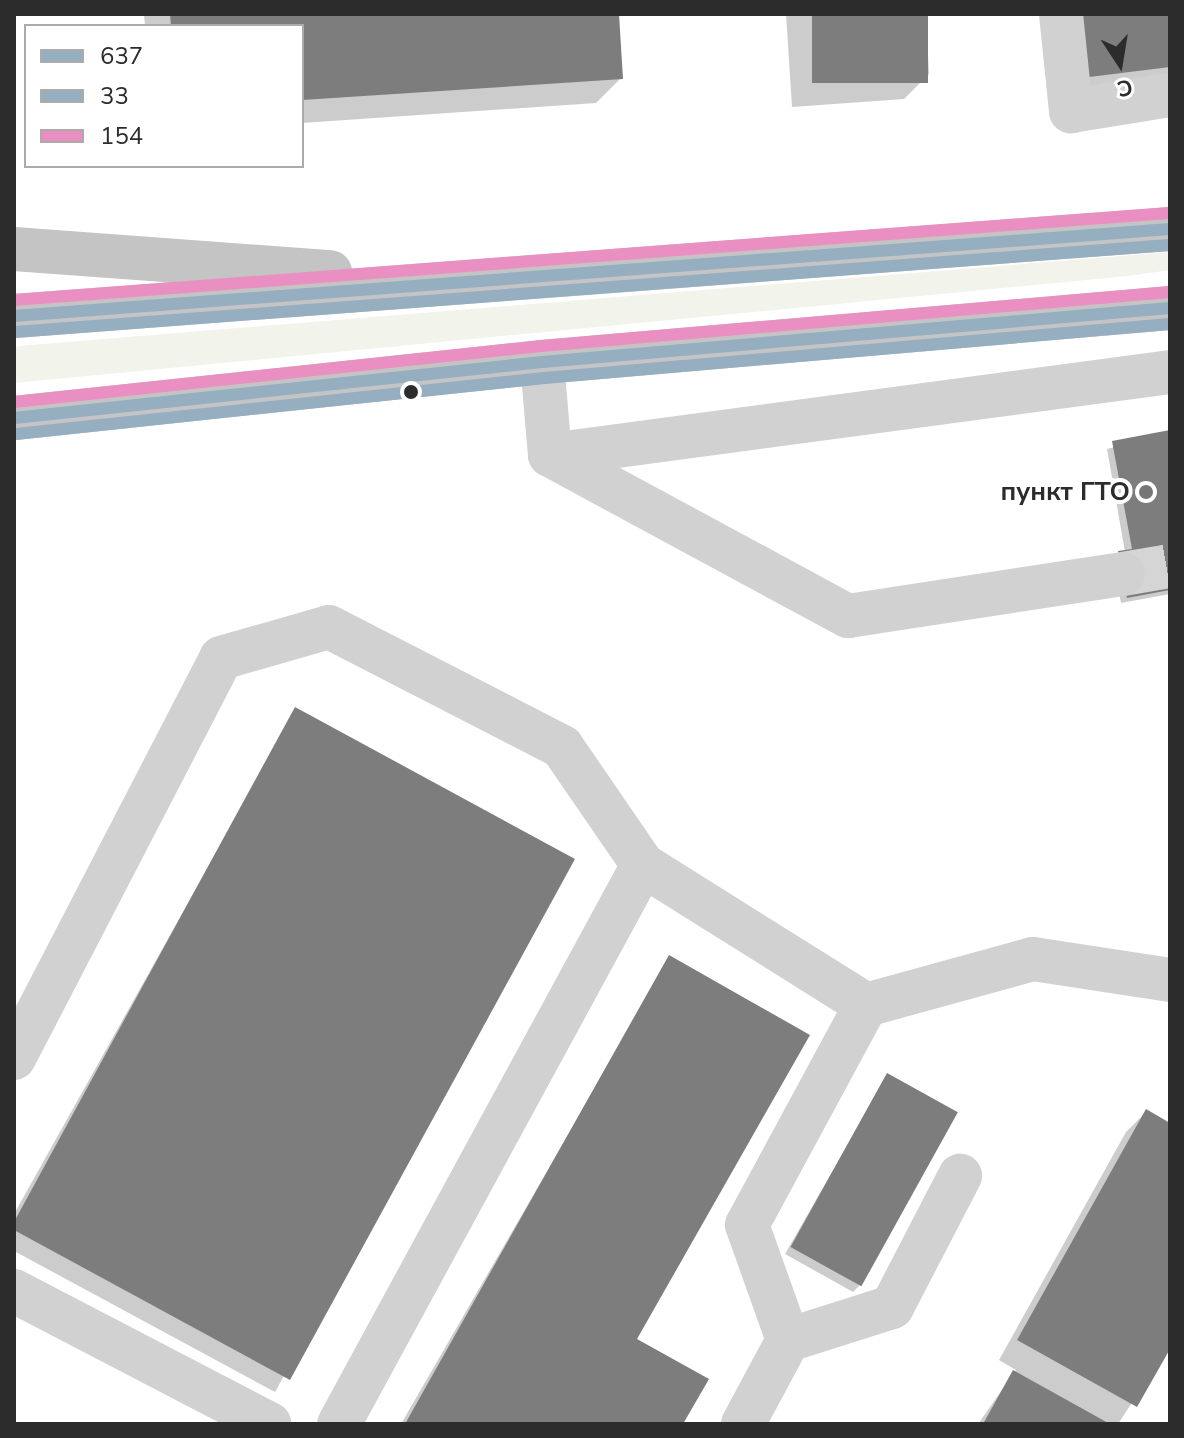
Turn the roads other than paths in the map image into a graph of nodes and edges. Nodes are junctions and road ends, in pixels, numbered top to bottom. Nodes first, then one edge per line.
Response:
1 (1061, 14) edge
2 (1170, 95) edge
3 (1170, 229) edge
4 (14, 249) edge
5 (472, 282) junction
6 (1170, 308) edge
7 (14, 316) edge
8 (542, 362) junction
9 (1170, 372) edge
10 (14, 418) edge
11 (550, 455) junction
12 (1123, 574) tunnel mouth
13 (643, 865) junction
14 (1170, 980) edge
15 (866, 1005) junction
16 (14, 1058) edge
17 (960, 1176) dead end
18 (14, 1291) edge
19 (788, 1340) junction
20 (269, 1424) edge
21 (339, 1424) edge
22 (743, 1424) edge

1 - 2 lane
3 - 5 main road
4 - 5 main road
5 - 7 main road
6 - 8 main road
8 - 10 main road
8 - 11 lane
9 - 11 lane
11 - 12 lane
13 - 15 lane
13 - 16 lane
13 - 21 lane
14 - 15 lane
15 - 19 lane
17 - 19 lane
18 - 20 lane
19 - 22 lane

